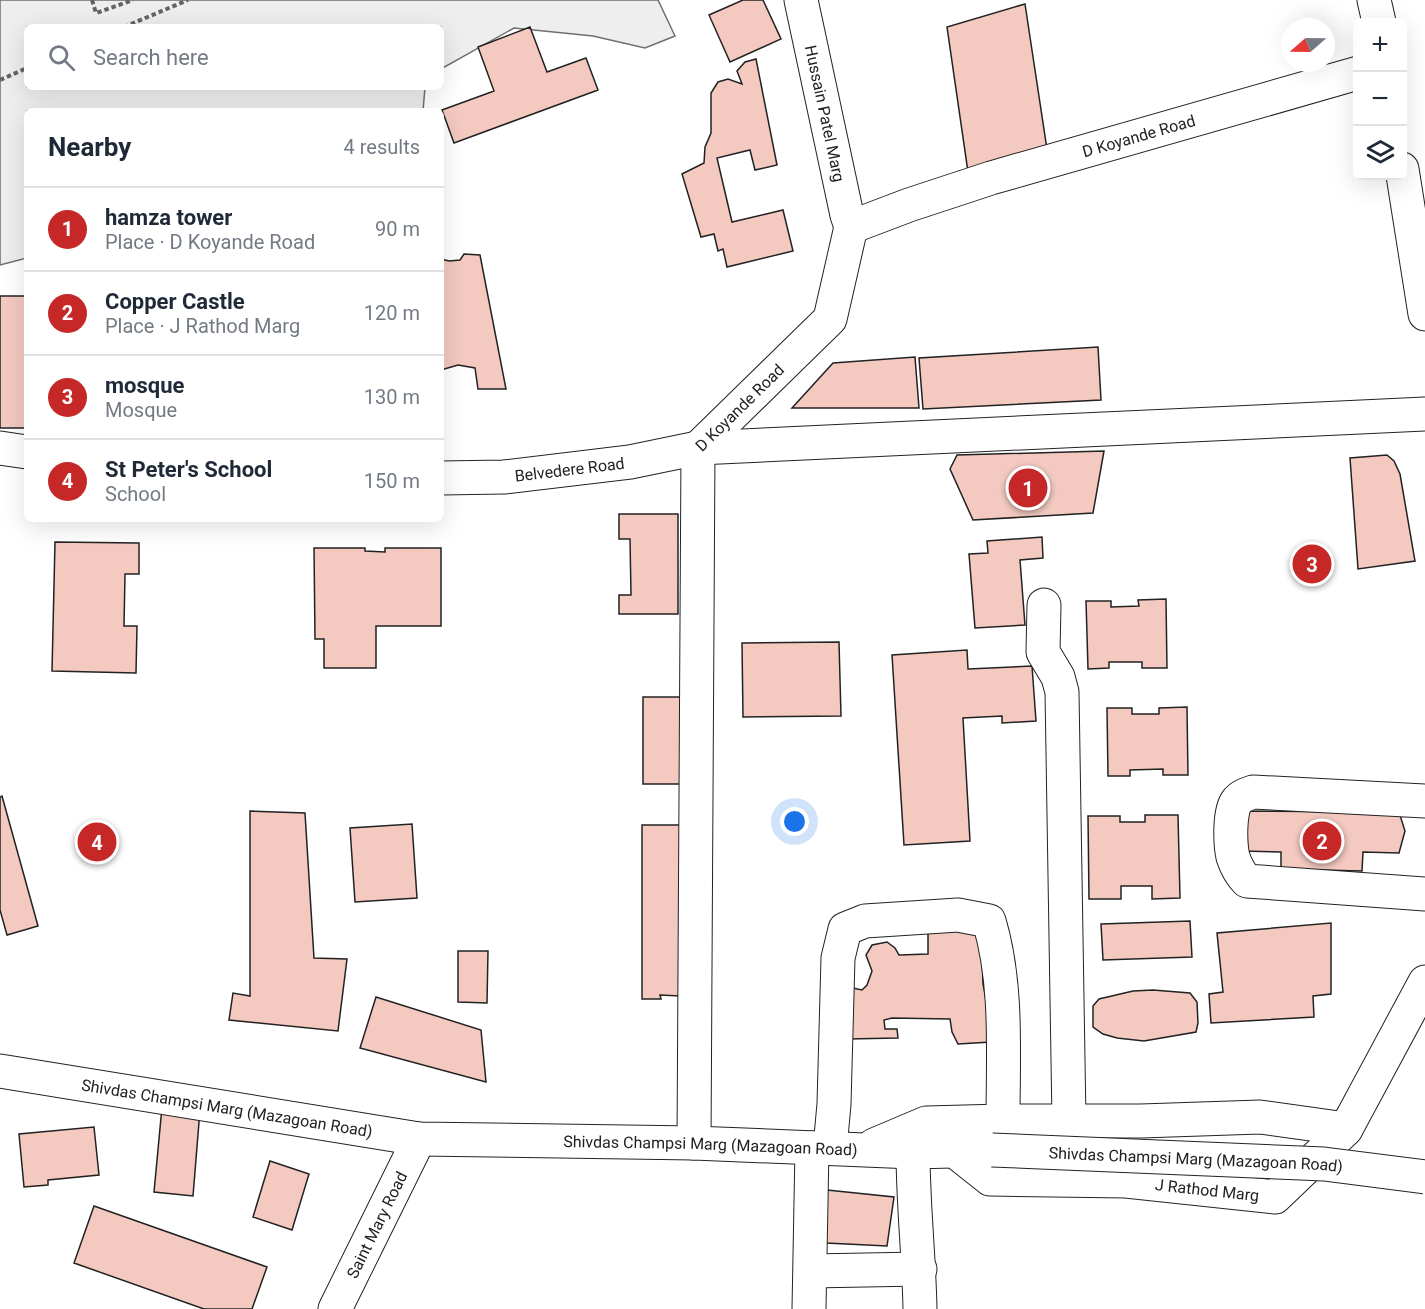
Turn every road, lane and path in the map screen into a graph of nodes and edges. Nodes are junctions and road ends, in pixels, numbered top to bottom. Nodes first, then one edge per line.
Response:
1 (92, 0) edge
2 (132, 0) edge
3 (188, 0) edge
4 (801, 0) edge
5 (1374, 0) edge
6 (1377, 18) edge
7 (131, 24) edge
8 (24, 69) edge
9 (1353, 75) edge
10 (0, 80) edge
11 (1404, 180) edge
12 (851, 226) junction
13 (1425, 314) edge
14 (1425, 414) edge
15 (0, 448) edge
16 (698, 448) junction
17 (24, 452) edge
18 (444, 478) edge
19 (1044, 605) dead end
20 (1425, 801) edge
21 (1425, 894) edge
22 (1425, 982) edge
23 (0, 1071) edge
24 (1069, 1121) junction
25 (1347, 1129) junction
26 (998, 1136) junction
27 (419, 1139) junction
28 (694, 1143) junction
29 (821, 1148) junction
30 (862, 1150) junction
31 (913, 1152) junction
32 (956, 1152) junction
33 (1425, 1177) edge
34 (920, 1269) junction
35 (812, 1271) junction
36 (335, 1309) edge
37 (809, 1309) edge
38 (920, 1309) edge

1 - 2 path
3 - 7 path
4 - 12 street, Hussain Patel Marg
5 - 6 street
8 - 10 path
9 - 12 street, D Koyande Road
11 - 13 street
12 - 16 street, D Koyande Road
14 - 16 street, D Koyande Road
15 - 17 street
16 - 18 street, Belvedere Road
16 - 28 street
19 - 24 street
20 - 21 street
22 - 25 street, J Rathod Marg
23 - 27 street, Shivdas Champsi Marg (Mazagoan Road)
24 - 25 street
24 - 26 street
25 - 32 street, J Rathod Marg
26 - 29 street
26 - 30 street
26 - 32 street, Shivdas Champsi Marg (Mazagoan Road)
26 - 33 street, Shivdas Champsi Marg (Mazagoan Road), bridge
27 - 28 street, Shivdas Champsi Marg (Mazagoan Road)
27 - 36 street, Saint Mary Road
28 - 29 street, Shivdas Champsi Marg (Mazagoan Road)
29 - 30 street, Shivdas Champsi Marg (Mazagoan Road)
29 - 35 street
30 - 31 street, Shivdas Champsi Marg (Mazagoan Road)
31 - 32 street, Shivdas Champsi Marg (Mazagoan Road)
31 - 34 street
34 - 35 street
34 - 38 street
35 - 37 street

